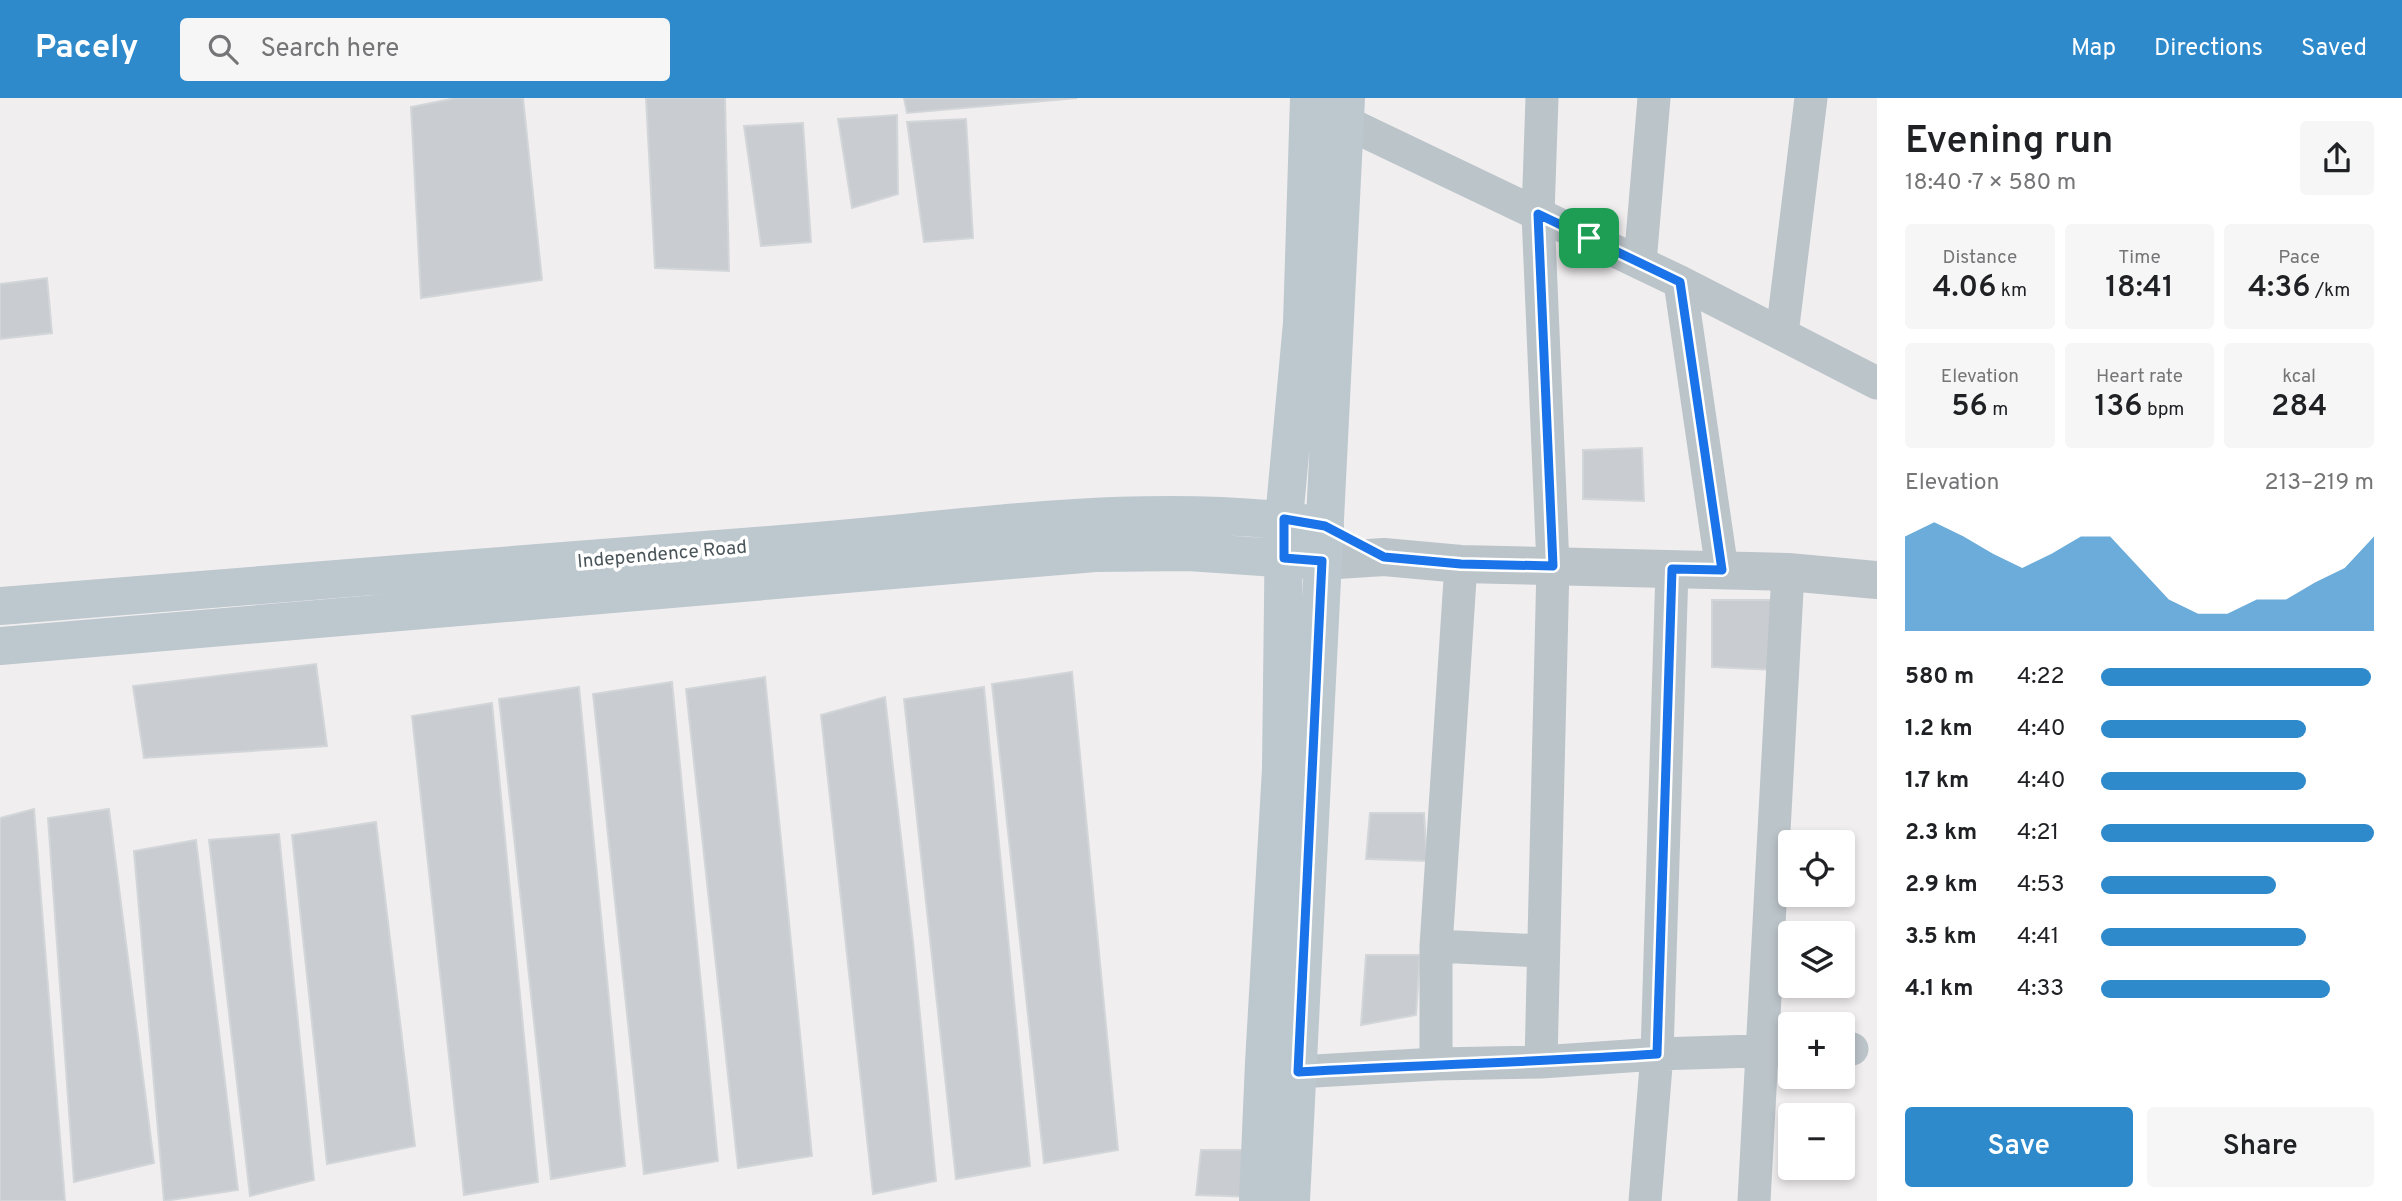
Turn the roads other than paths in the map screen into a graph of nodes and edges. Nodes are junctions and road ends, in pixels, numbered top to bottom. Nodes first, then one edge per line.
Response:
1 (1309, 98) edge
2 (1542, 98) edge
3 (1654, 98) edge
4 (1811, 98) edge
5 (1345, 110) edge
6 (1538, 214) junction
7 (1640, 263) junction
8 (1680, 282) junction
9 (1782, 334) junction
10 (1877, 383) edge
11 (1284, 519) junction
12 (1323, 544) junction
13 (1284, 558) junction
14 (1461, 564) junction
15 (1553, 566) junction
16 (1672, 569) junction
17 (1722, 570) junction
18 (1788, 572) junction
19 (1877, 580) edge
20 (0, 606) edge
21 (0, 646) edge
22 (1436, 946) junction
23 (1543, 951) junction
24 (1776, 1050) edge
25 (1657, 1054) junction
26 (1541, 1062) junction
27 (1436, 1064) junction
28 (1298, 1072) junction
29 (1258, 1201) edge
30 (1291, 1201) edge
31 (1646, 1201) edge
32 (1754, 1201) edge

1 - 11 main road
2 - 6 street
3 - 7 street
4 - 9 street
5 - 6 street
5 - 12 main road
6 - 7 street
6 - 15 street
7 - 8 street
8 - 9 street
8 - 17 street
9 - 10 street
11 - 12 main road, Independence Road
11 - 13 main road
11 - 20 main road, Independence Road
12 - 13 main road, Independence Road
12 - 14 street
12 - 28 main road
13 - 21 main road, Independence Road
13 - 29 main road
14 - 15 street
14 - 22 street
15 - 16 street
15 - 23 street
16 - 17 street
16 - 25 street
17 - 18 street
18 - 19 street
18 - 24 street
22 - 23 street
22 - 27 street
23 - 26 street
24 - 25 street
24 - 32 street
25 - 26 street
25 - 31 street
26 - 27 street
27 - 28 street
28 - 30 main road

